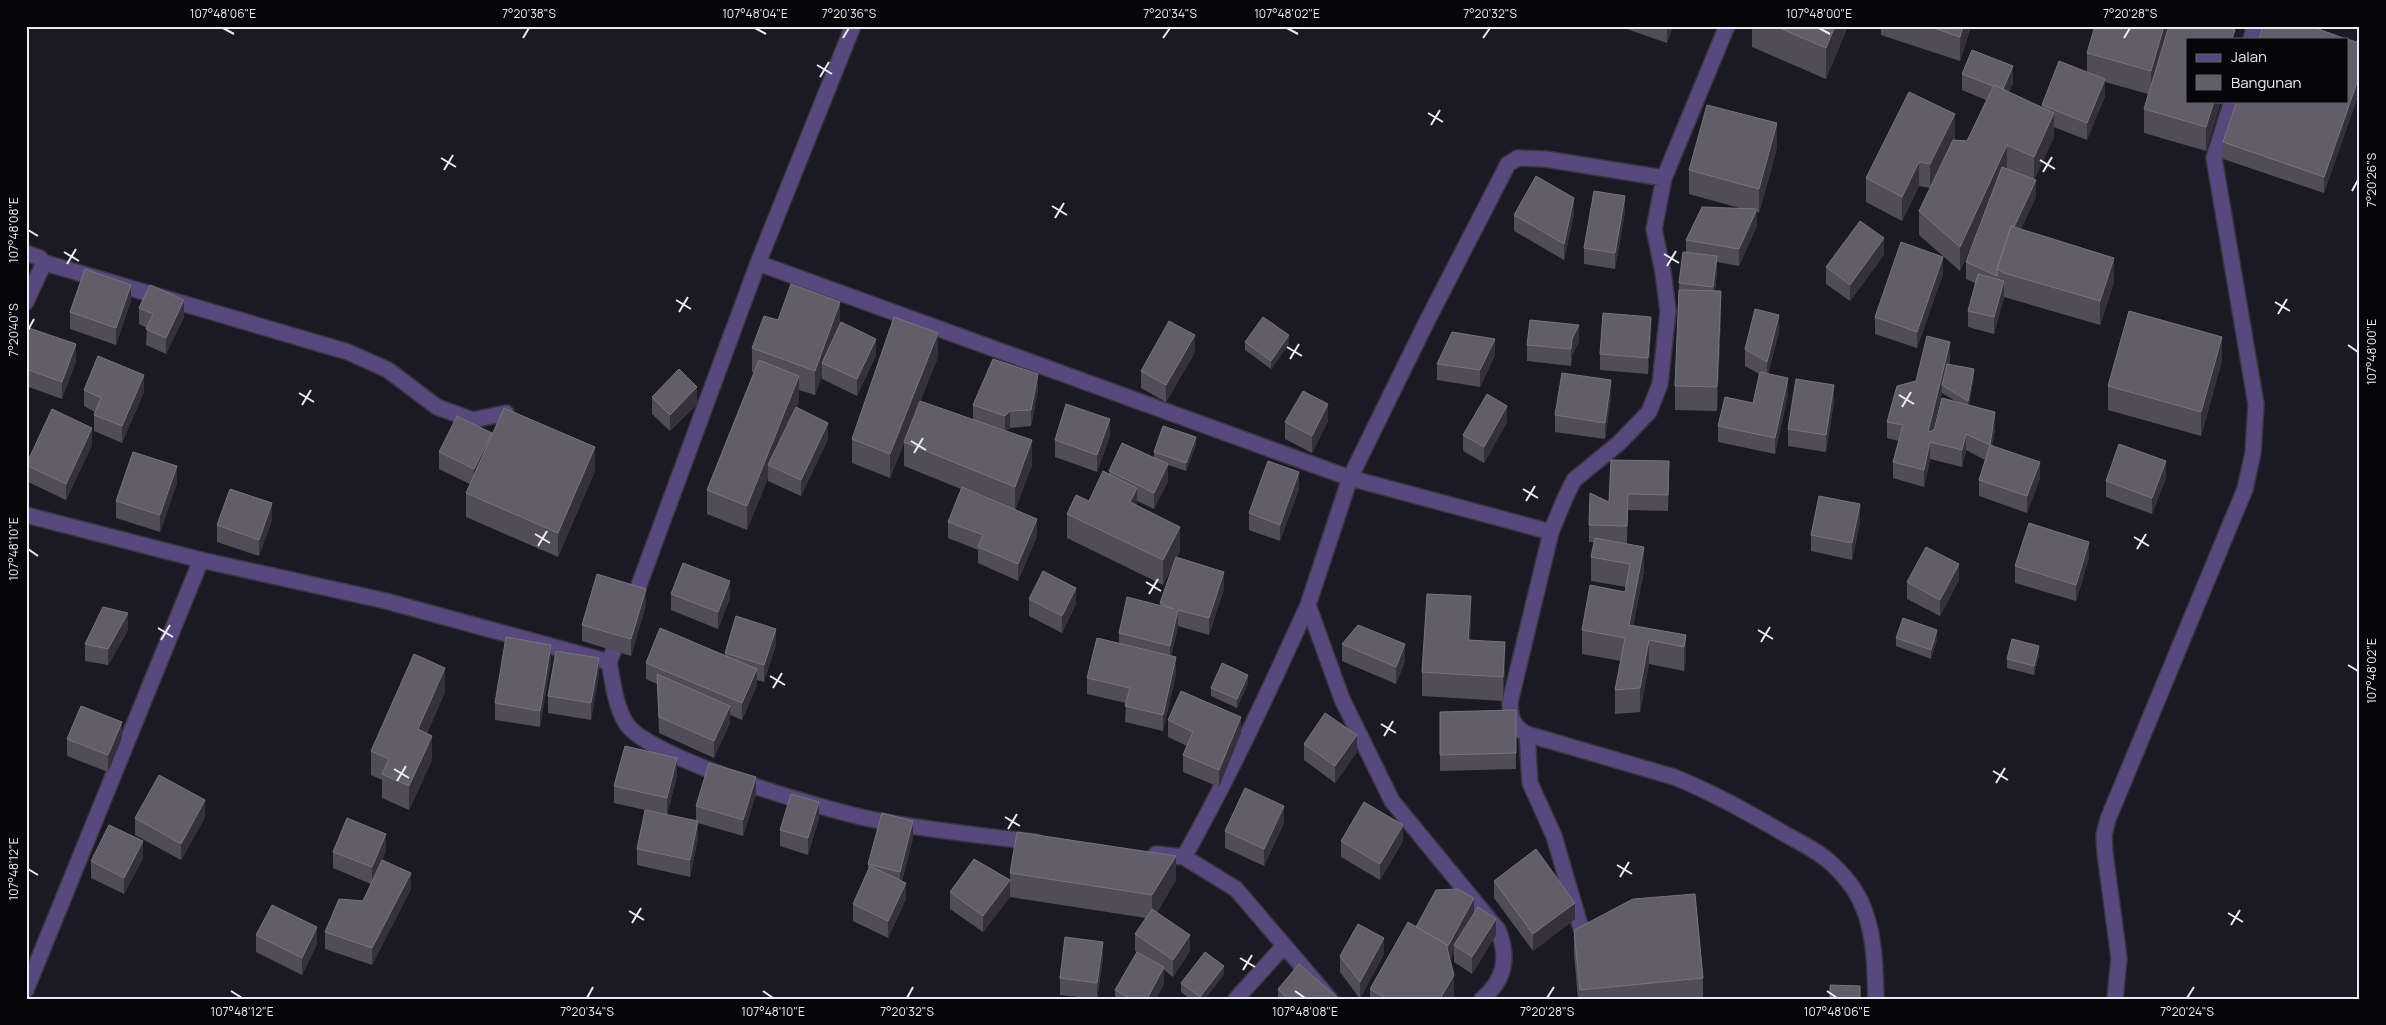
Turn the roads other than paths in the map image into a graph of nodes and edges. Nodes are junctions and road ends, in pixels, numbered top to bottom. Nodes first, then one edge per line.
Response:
1 (853, 26) edge
2 (1727, 26) edge
3 (2255, 26) edge
4 (2251, 38) edge
5 (2232, 102) edge
6 (1664, 178) junction
7 (26, 253) edge
8 (42, 262) junction
9 (758, 262) junction
10 (26, 302) edge
11 (506, 413) edge
12 (1350, 478) junction
13 (26, 515) edge
14 (1551, 532) junction
15 (201, 560) junction
16 (1308, 605) junction
17 (609, 662) junction
18 (1527, 734) junction
19 (1054, 844) edge
20 (1142, 853) edge
21 (1184, 857) junction
22 (1580, 925) edge
23 (1284, 946) junction
24 (26, 990) edge
25 (1236, 999) edge
26 (1330, 999) edge
27 (1482, 999) edge
28 (1876, 999) edge
29 (2114, 999) edge

1 - 9 street
2 - 6 street
3 - 4 street
5 - 29 street
6 - 12 street
6 - 14 street
7 - 8 street
8 - 10 street
8 - 11 street
9 - 12 street
9 - 17 street
12 - 14 street
12 - 16 street
13 - 15 street
14 - 18 street
15 - 17 street
15 - 24 street
16 - 21 street
16 - 27 street
17 - 19 street
18 - 22 street
18 - 28 street
20 - 21 street
21 - 23 street
23 - 25 street
23 - 26 street

